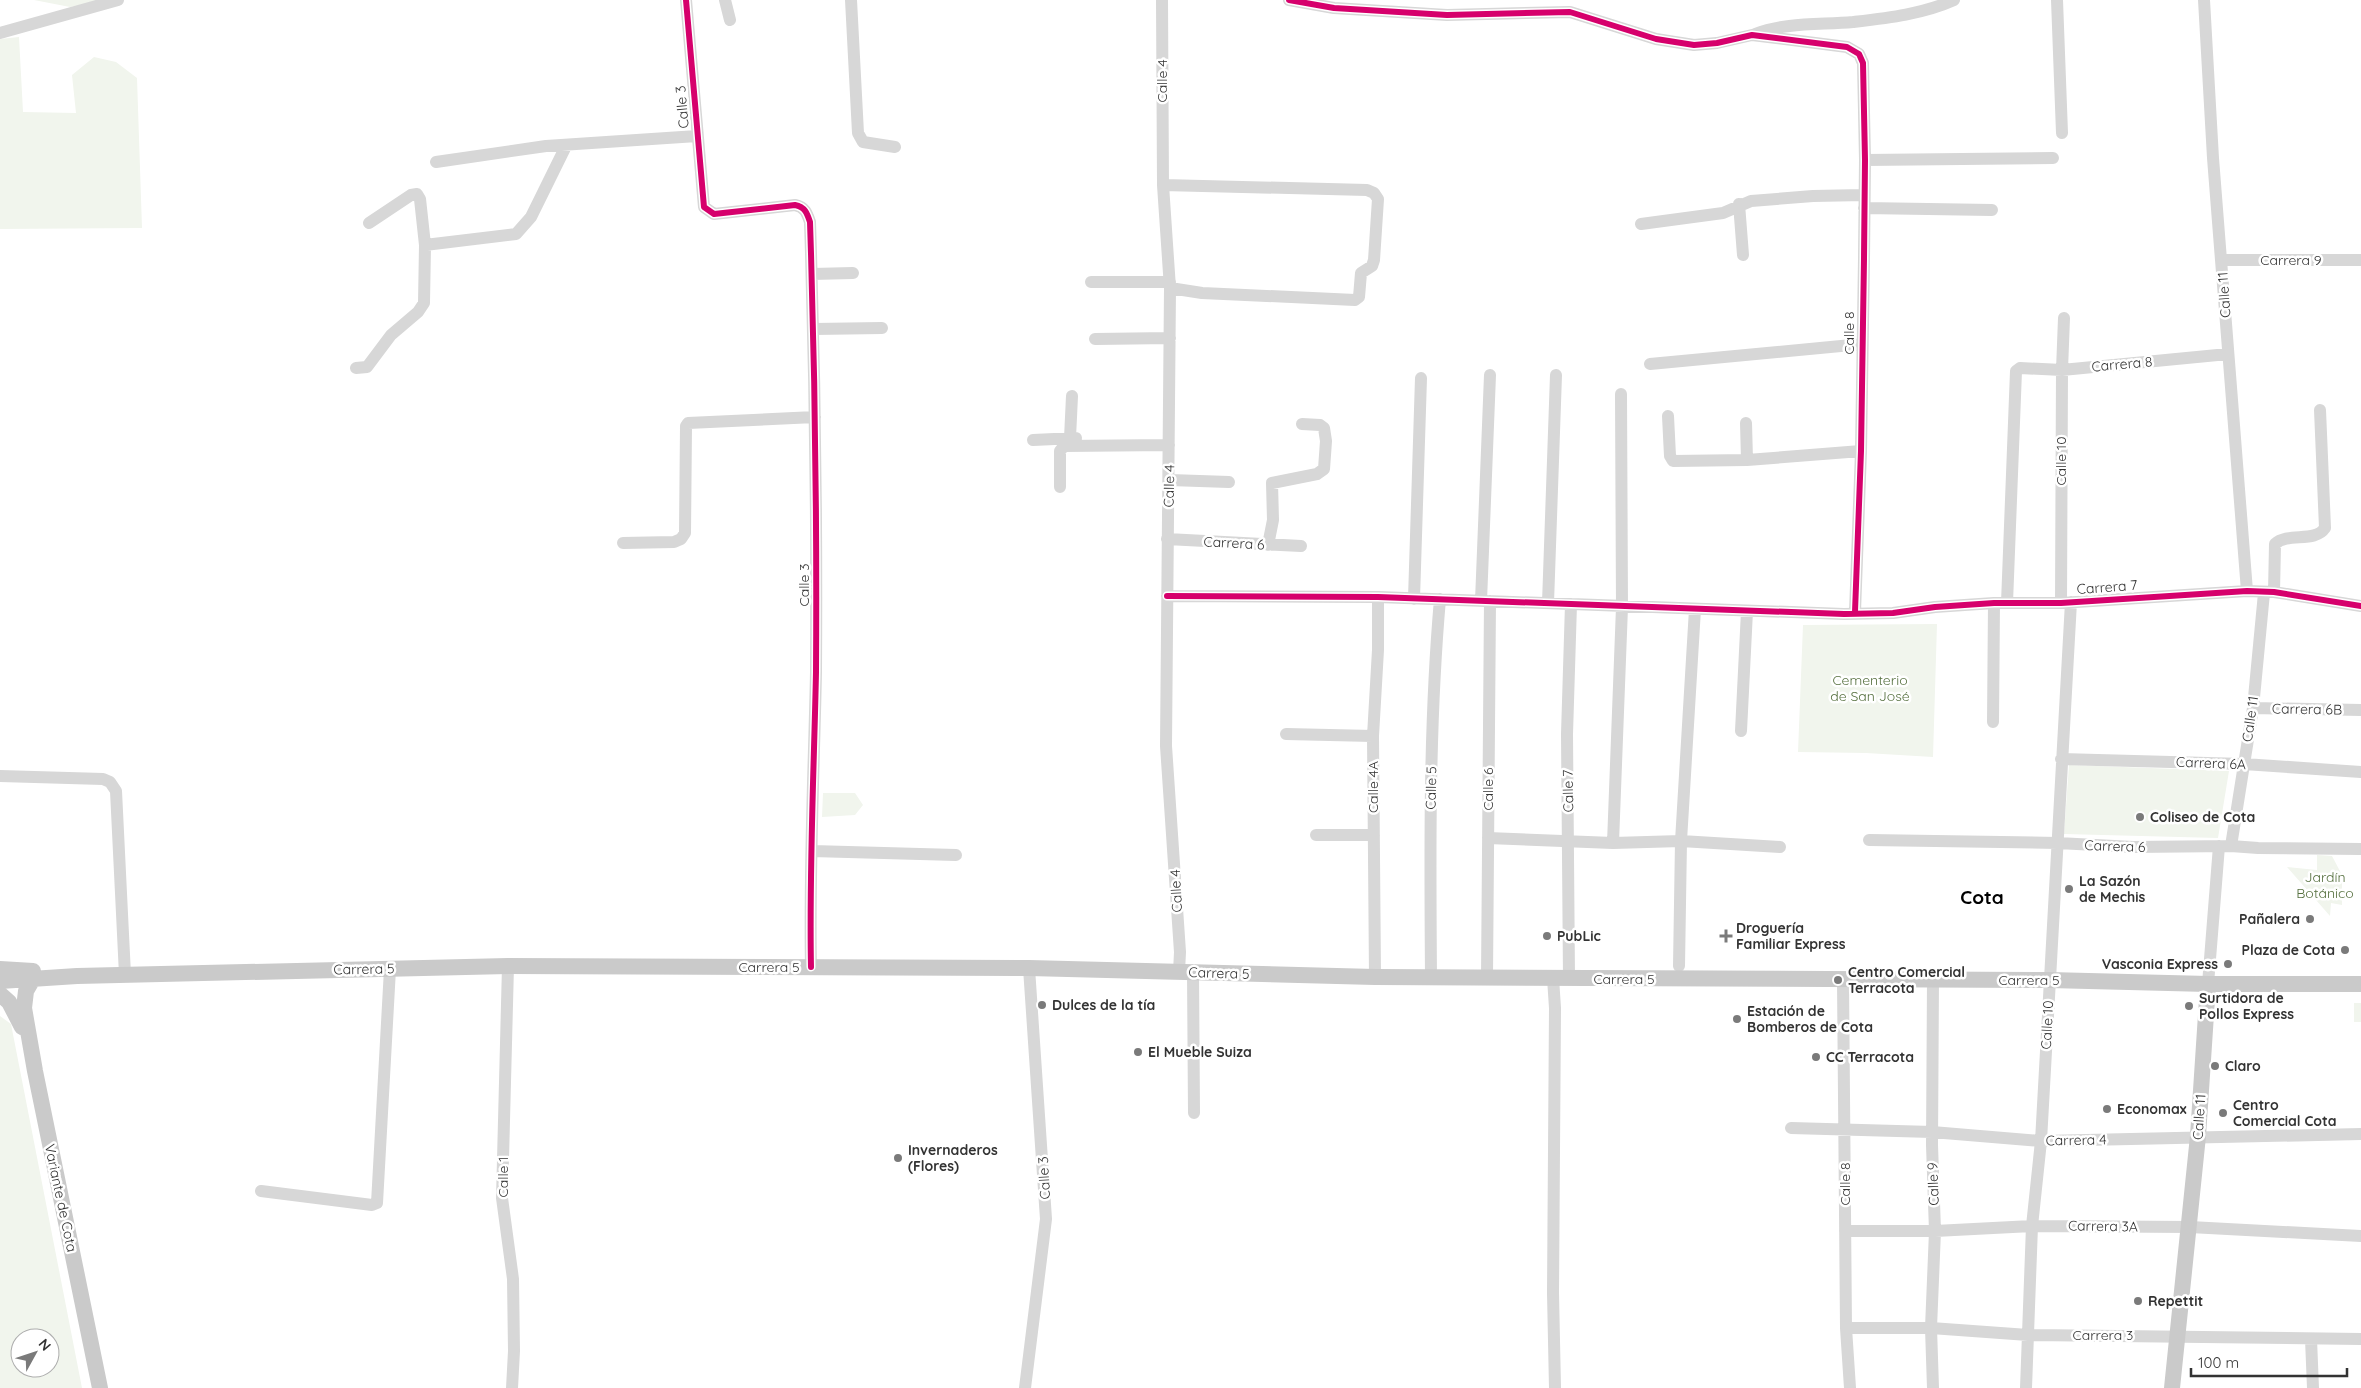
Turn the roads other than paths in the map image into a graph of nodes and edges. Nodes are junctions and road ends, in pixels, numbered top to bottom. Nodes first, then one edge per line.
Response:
1 (118, 0) edge
2 (686, 0) edge
3 (725, 0) edge
4 (851, 0) edge
5 (1162, 0) edge
6 (1289, 0) edge
7 (1954, 0) edge
8 (2057, 0) edge
9 (2204, 0) edge
10 (730, 20) dead end
11 (0, 33) edge
12 (1752, 35) junction
13 (2062, 133) dead end
14 (697, 136) junction
15 (566, 146) junction
16 (895, 147) dead end
17 (2053, 158) dead end
18 (1865, 160) junction
19 (436, 162) dead end
20 (1164, 185) junction
21 (1864, 195) junction
22 (1740, 204) junction
23 (1864, 208) junction
24 (1992, 210) dead end
25 (369, 223) dead end
26 (1641, 224) dead end
27 (425, 245) junction
28 (1743, 255) dead end
29 (2221, 260) junction
30 (2361, 260) edge
31 (853, 273) dead end
32 (812, 274) junction
33 (1091, 282) dead end
34 (1170, 285) junction
35 (2064, 318) dead end
36 (882, 328) dead end
37 (814, 329) junction
38 (1170, 338) junction
39 (1095, 339) dead end
40 (1862, 344) junction
41 (2228, 354) junction
42 (1650, 364) dead end
43 (356, 368) dead end
44 (2062, 370) junction
45 (1490, 375) dead end
46 (1556, 375) dead end
47 (1421, 378) dead end
48 (1621, 394) dead end
49 (1072, 396) dead end
50 (2320, 410) dead end
51 (1668, 416) dead end
52 (815, 417) junction
53 (1746, 423) dead end
54 (1302, 424) dead end
55 (1070, 438) junction
56 (1033, 440) dead end
57 (1169, 442) junction
58 (1861, 451) junction
59 (1747, 460) junction
60 (1170, 480) junction
61 (1229, 482) dead end
62 (1060, 487) dead end
63 (1167, 539) junction
64 (623, 543) dead end
65 (1268, 545) junction
66 (1301, 546) dead end
67 (2247, 591) junction
68 (2269, 592) junction
69 (1166, 596) junction
70 (1378, 597) junction
71 (1414, 599) junction
72 (1440, 599) junction
73 (1486, 601) junction
74 (1548, 603) junction
75 (2001, 603) junction
76 (2066, 603) junction
77 (1571, 604) junction
78 (2361, 606) edge
79 (1622, 607) junction
80 (1694, 609) junction
81 (1747, 611) junction
82 (1855, 612) junction
83 (2253, 708) junction
84 (2361, 710) edge
85 (1994, 722) dead end
86 (1741, 731) dead end
87 (1286, 734) dead end
88 (1373, 736) junction
89 (2061, 759) junction
90 (2244, 764) junction
91 (2361, 772) edge
92 (0, 776) edge
93 (1316, 835) dead end
94 (1374, 835) junction
95 (1488, 838) junction
96 (1569, 840) junction
97 (1869, 840) dead end
98 (1681, 841) junction
99 (1613, 843) junction
100 (2058, 844) junction
101 (2225, 846) junction
102 (1780, 847) dead end
103 (2361, 848) edge
104 (812, 852) junction
105 (956, 855) dead end
106 (508, 966) junction
107 (1679, 966) dead end
108 (811, 967) junction
109 (390, 968) junction
110 (1029, 968) junction
111 (1186, 972) junction
112 (125, 975) junction
113 (77, 976) junction
114 (1374, 977) junction
115 (1431, 978) junction
116 (1487, 978) junction
117 (1561, 978) junction
118 (33, 979) junction
119 (1843, 980) junction
120 (1933, 980) junction
121 (2049, 980) junction
122 (0, 981) edge
123 (2208, 984) junction
124 (2361, 984) edge
125 (24, 1008) junction
126 (35, 1071) junction
127 (1194, 1113) dead end
128 (1791, 1128) dead end
129 (1845, 1128) junction
130 (1932, 1132) junction
131 (2361, 1134) edge
132 (2198, 1136) junction
133 (2041, 1141) junction
134 (261, 1192) dead end
135 (2032, 1226) junction
136 (2190, 1227) junction
137 (1845, 1231) junction
138 (1934, 1231) junction
139 (2361, 1236) edge
140 (1846, 1328) junction
141 (1931, 1328) junction
142 (2028, 1335) junction
143 (2178, 1335) junction
144 (2312, 1339) junction
145 (2361, 1339) edge
146 (100, 1388) edge
147 (512, 1388) edge
148 (1025, 1388) edge
149 (1555, 1388) edge
150 (1850, 1388) edge
151 (1933, 1388) edge
152 (2026, 1388) edge
153 (2172, 1388) edge
154 (2313, 1388) edge

1 - 11 street
2 - 14 street, Calle 3
3 - 10 street
4 - 16 street
5 - 20 street, Calle 4
6 - 12 street
7 - 12 street
8 - 13 street
9 - 29 street, Calle 11
12 - 18 street, Calle 8
14 - 15 street
14 - 32 street, Calle 3
15 - 19 street
15 - 27 street
17 - 18 street
18 - 21 street, Calle 8
20 - 34 street, Calle 4
20 - 34 street
21 - 22 street
21 - 23 street, Calle 8
22 - 26 street
22 - 28 street
23 - 24 street
23 - 40 street, Calle 8
25 - 27 street
27 - 43 street
29 - 30 street, Carrera 9
29 - 41 street, Calle 11
31 - 32 street
32 - 37 street, Calle 3
33 - 34 street
34 - 38 street, Calle 4
35 - 44 street, Calle 10
36 - 37 street
37 - 52 street, Calle 3
38 - 39 street
38 - 57 street, Calle 4
40 - 42 street
40 - 58 street, Calle 8
41 - 44 street, Carrera 8
41 - 67 street, Calle 11
44 - 75 street, Carrera 8
44 - 76 street, Calle 10
45 - 73 street, Calle 6
46 - 74 street
47 - 71 street
48 - 79 street
49 - 55 street
50 - 68 street, Calle 11
51 - 59 street
52 - 64 street
52 - 104 street, Calle 3
53 - 59 street
54 - 65 street
55 - 56 street
55 - 57 street
57 - 60 street, Calle 4
57 - 62 street
58 - 59 street
58 - 82 street, Calle 8
60 - 61 street
60 - 63 street, Calle 4
63 - 65 street, Carrera 6
63 - 69 street, Calle 4
65 - 66 street, Carrera 6
67 - 68 street, Carrera 7
67 - 76 street, Carrera 7
68 - 78 street, Carrera 7
68 - 83 street, Calle 11
69 - 70 street, Carrera 7
69 - 111 street, Calle 4
70 - 71 street, Carrera 7
70 - 88 street, Calle 4A
71 - 72 street, Carrera 7
72 - 73 street, Carrera 7
72 - 115 street, Calle 5
73 - 74 street, Carrera 7
73 - 95 street, Calle 6
74 - 77 street, Carrera 7
75 - 76 street, Carrera 7
75 - 82 street, Carrera 7
75 - 85 street
76 - 89 street, Calle 10
77 - 79 street, Carrera 7
77 - 96 street, Calle 7
79 - 80 street, Carrera 7
79 - 99 street
80 - 81 street, Carrera 7
80 - 98 street
81 - 82 street, Carrera 7
81 - 86 street
83 - 84 street, Carrera 6B
83 - 90 street, Calle 11
87 - 88 street
88 - 94 street, Calle 4A
89 - 90 street, Carrera 6A
89 - 100 street, Calle 10
90 - 91 street, Carrera 6A
90 - 101 street, Calle 11
92 - 112 street
93 - 94 street
94 - 114 street, Calle 4A
95 - 96 street
95 - 116 street, Calle 6
96 - 99 street
96 - 117 street, Calle 7
97 - 100 street, Carrera 6
98 - 99 street
98 - 102 street
98 - 107 street
100 - 101 street, Carrera 6
100 - 121 street, Calle 10
101 - 103 street, Carrera 6
101 - 123 street, Calle 11
104 - 105 street
104 - 108 street, Calle 3
106 - 108 main road, Carrera 5
106 - 109 main road, Carrera 5
106 - 147 street, Calle 1
108 - 110 main road, Carrera 5
109 - 112 main road, Carrera 5
109 - 134 street
110 - 111 main road, Carrera 5
110 - 148 street, Calle 3
111 - 114 main road, Carrera 5
111 - 127 street, Calle 4
112 - 113 main road, Carrera 5
113 - 118 main road, Carrera 5
113 - 122 main road, Carrera 5
114 - 115 main road, Carrera 5
115 - 116 main road, Carrera 5
116 - 117 main road, Carrera 5
117 - 119 main road, Carrera 5
117 - 149 street, Calle 7
118 - 122 main road, Carrera 5
118 - 125 main road
119 - 120 main road, Carrera 5
119 - 129 street, Calle 8
120 - 121 main road, Carrera 5
120 - 130 street, Calle 9
121 - 123 main road, Carrera 5
121 - 133 street, Calle 10
122 - 125 main road
122 - 126 main road
123 - 124 main road, Carrera 5
123 - 132 main road, Calle 11
125 - 126 main road, Variante de Cota
126 - 146 main road, Variante de Cota
128 - 129 street, Carrera 4
129 - 130 street, Carrera 4
129 - 137 street, Calle 8
130 - 133 street, Carrera 4
130 - 138 street, Calle 9
131 - 132 street, Carrera 4
132 - 133 street, Carrera 4
132 - 136 main road, Calle 11
133 - 135 street, Calle 10
135 - 136 street, Carrera 3A
135 - 138 street, Carrera 3A
135 - 142 street, Calle 10
136 - 139 street, Carrera 3A
136 - 143 main road, Calle 11
137 - 138 street, Carrera 3A
137 - 140 street, Calle 8
138 - 141 street, Calle 9
140 - 141 street, Carrera 3
140 - 150 street, Calle 8
141 - 142 street, Carrera 3
141 - 151 street, Calle 9
142 - 143 street, Carrera 3
142 - 152 street, Calle 10
143 - 144 street, Carrera 3
143 - 153 main road, Calle 11
144 - 145 street, Carrera 3
144 - 154 street

